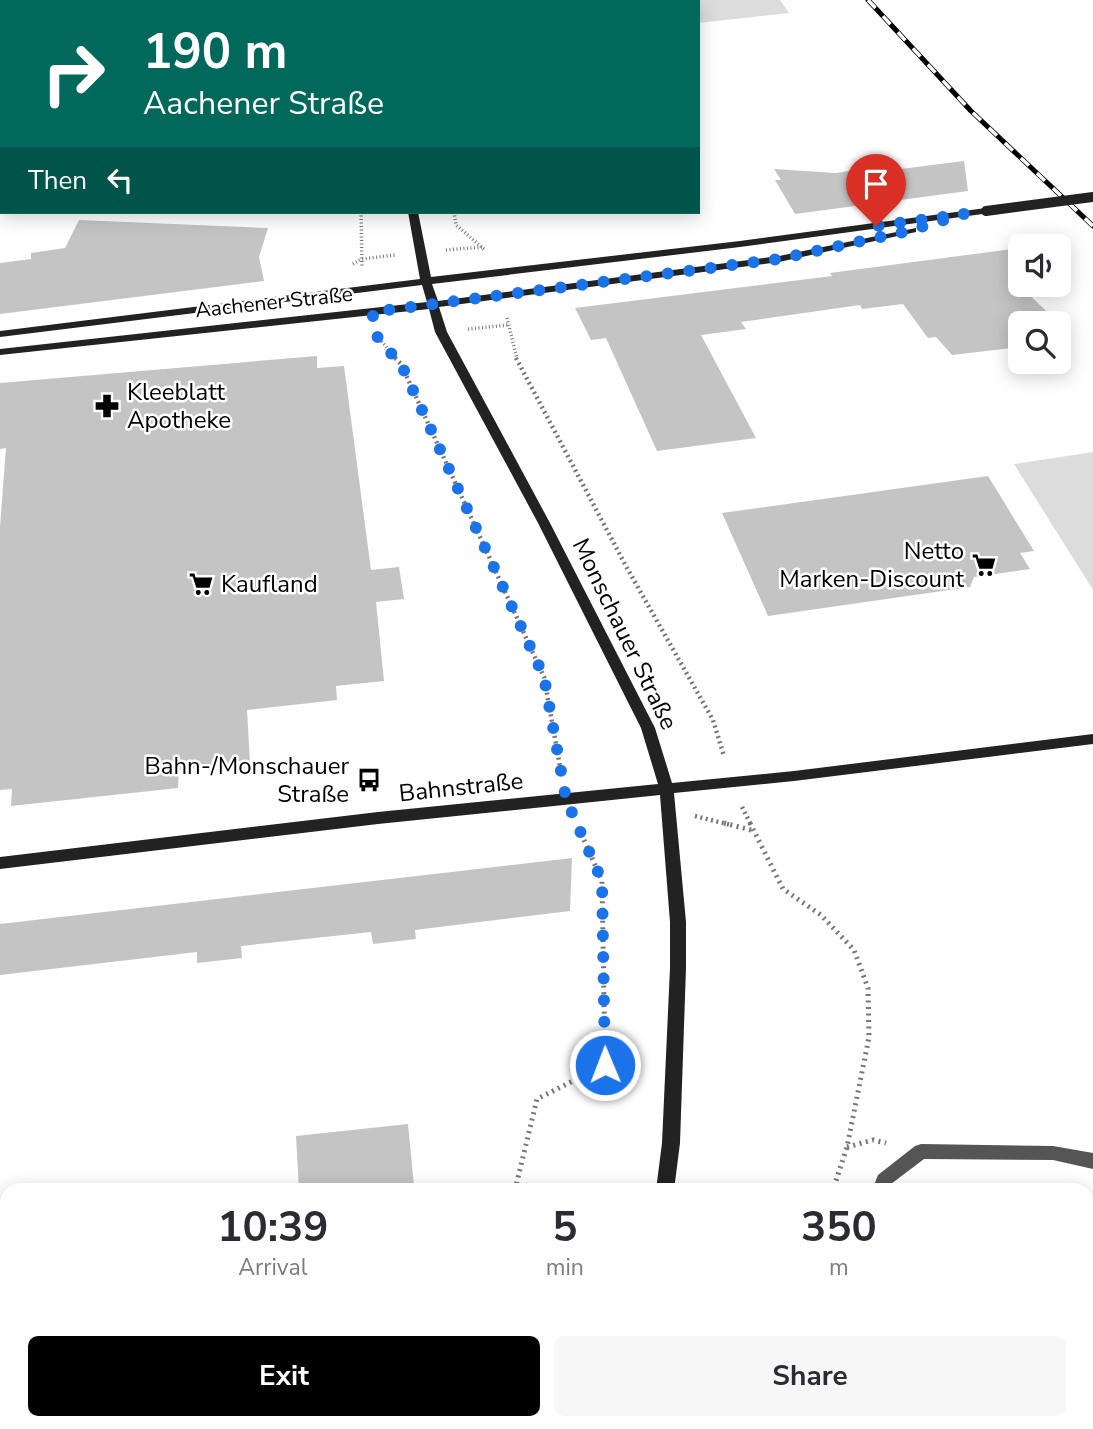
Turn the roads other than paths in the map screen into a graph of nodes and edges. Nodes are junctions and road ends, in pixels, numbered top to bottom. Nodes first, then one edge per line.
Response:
1 (1093, 197) edge
2 (413, 214) edge
3 (964, 214) junction
4 (426, 280) junction
5 (433, 305) junction
6 (0, 334) edge
7 (0, 352) edge
8 (1093, 739) edge
9 (666, 788) junction
10 (0, 863) edge
11 (1093, 1161) edge
12 (666, 1183) edge
13 (883, 1183) edge

1 - 3 main road, Aachener Straße, bridge
2 - 4 main road, Monschauer Straße
3 - 4 main road, Aachener Straße
3 - 5 main road, Aachener Straße
4 - 5 main road, Monschauer Straße
4 - 6 main road, Aachener Straße
5 - 7 main road, Aachener Straße
5 - 9 main road, Monschauer Straße
8 - 9 main road, Bahnstraße
9 - 10 main road, Bahnstraße
9 - 12 main road, Monschauer Straße
11 - 13 street

